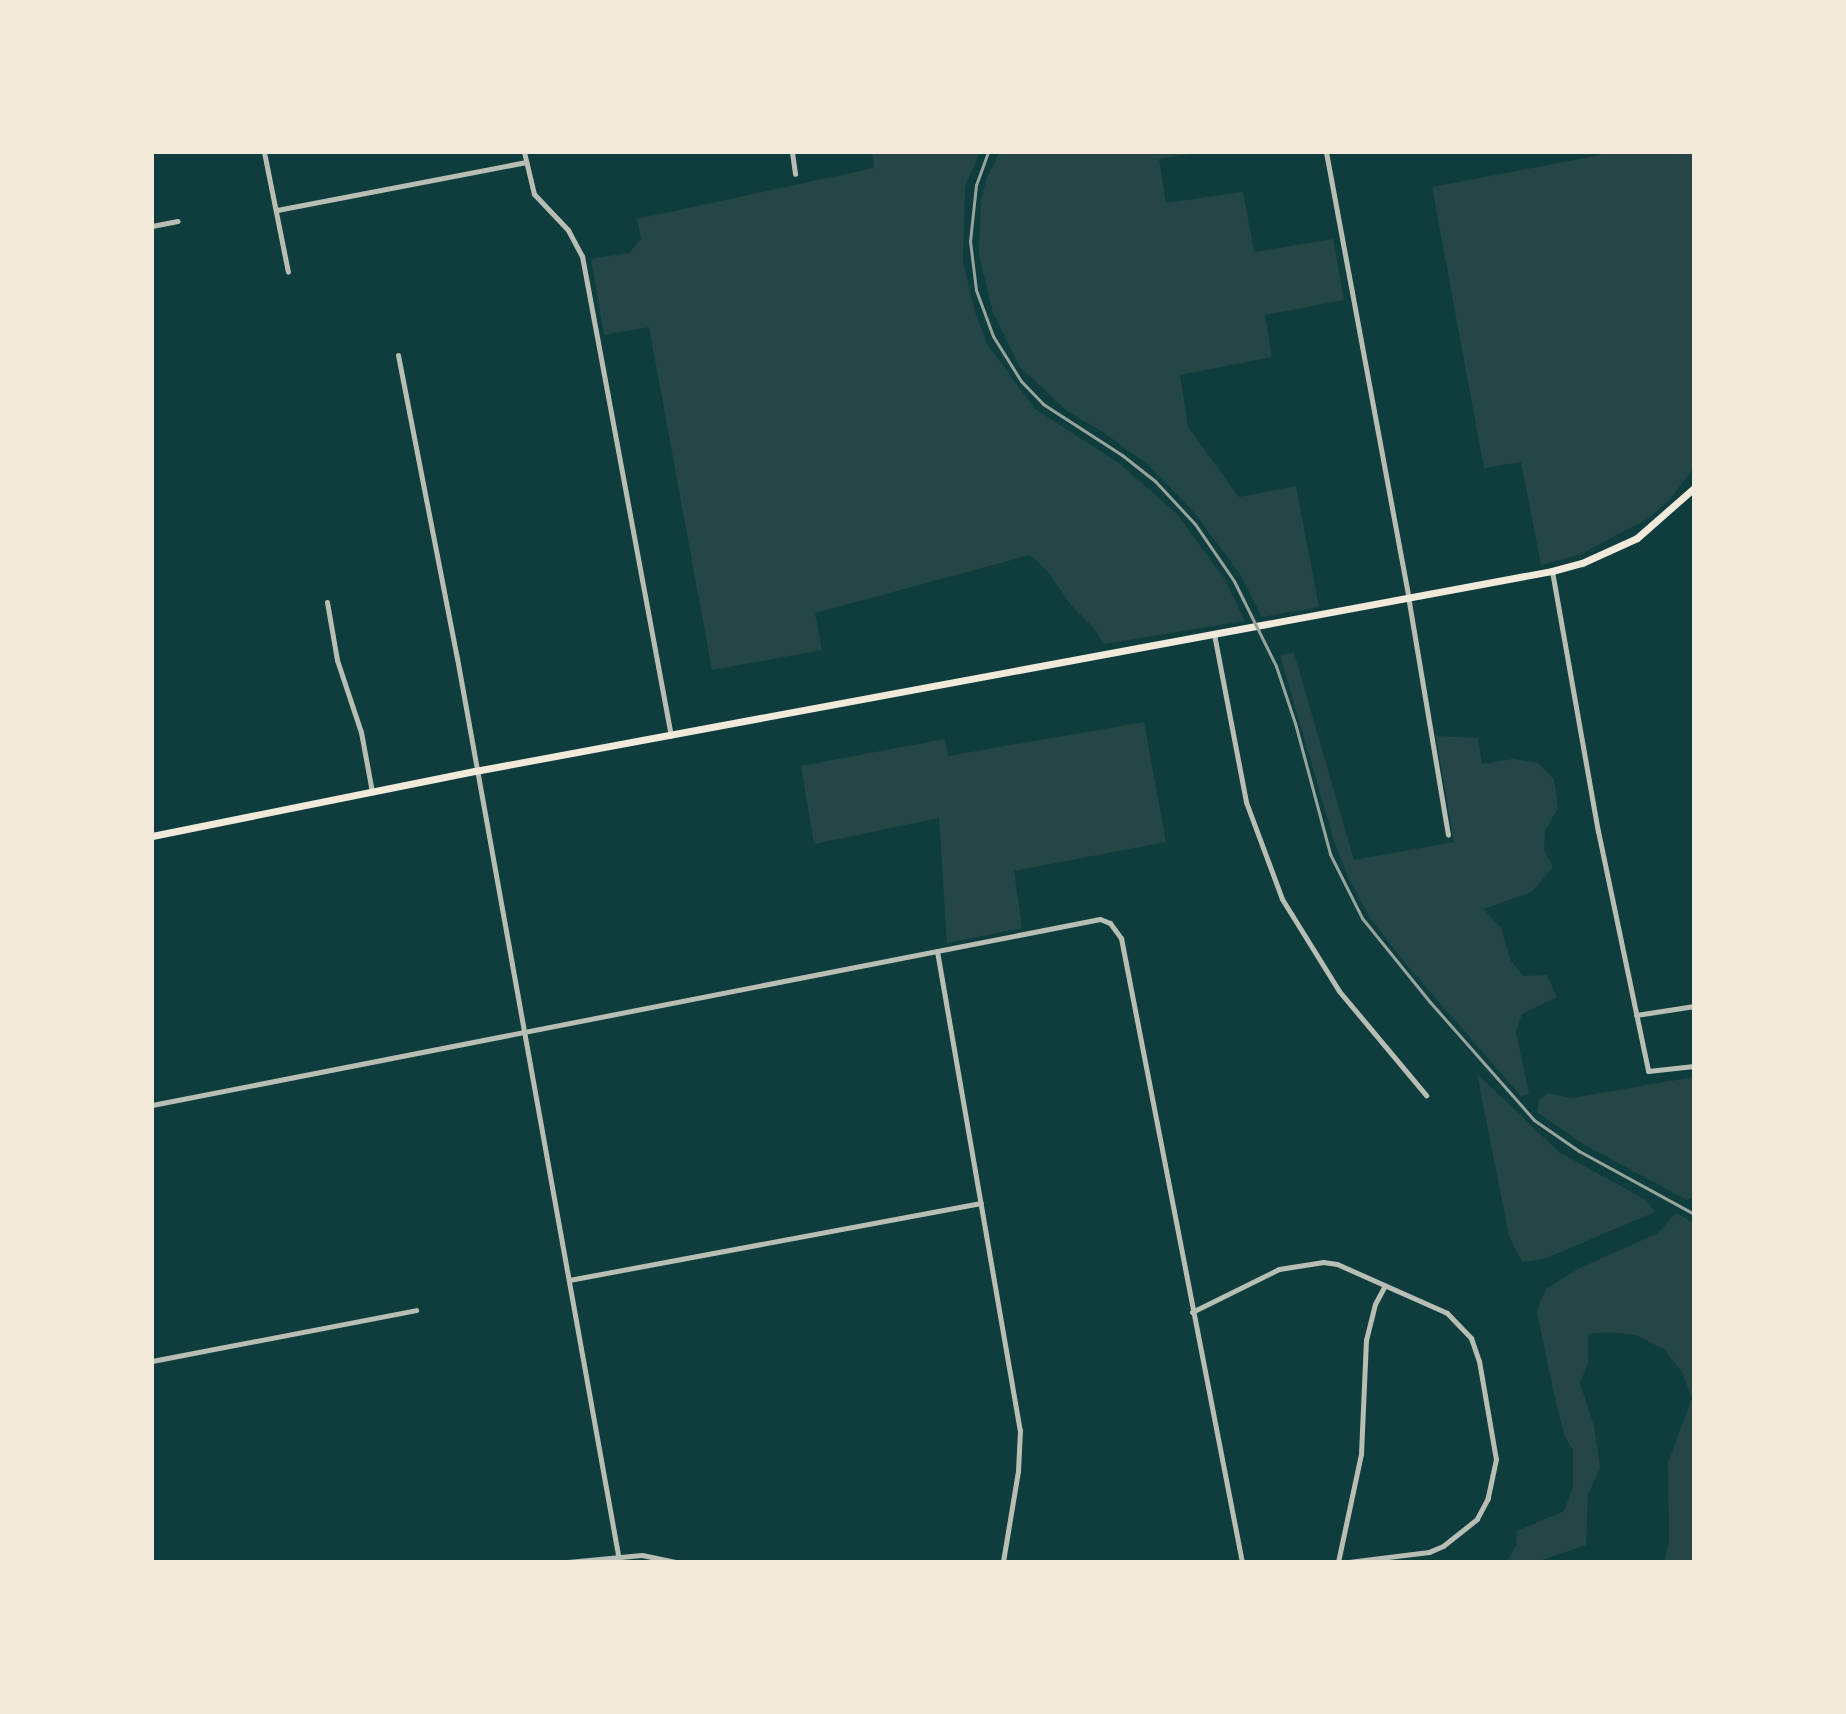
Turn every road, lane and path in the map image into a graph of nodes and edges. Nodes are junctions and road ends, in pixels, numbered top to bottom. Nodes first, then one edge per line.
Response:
1 (264, 152) edge
2 (524, 152) edge
3 (792, 152) edge
4 (1326, 152) edge
5 (526, 162) junction
6 (795, 174) dead end
7 (277, 210) junction
8 (178, 221) dead end
9 (152, 226) edge
10 (288, 272) dead end
11 (398, 355) dead end
12 (1694, 488) edge
13 (1552, 571) junction
14 (1408, 596) junction
15 (327, 602) dead end
16 (1214, 634) junction
17 (671, 736) junction
18 (475, 771) junction
19 (372, 792) junction
20 (1448, 835) dead end
21 (152, 836) edge
22 (937, 951) junction
23 (1694, 1006) edge
24 (1636, 1015) junction
25 (524, 1035) junction
26 (1694, 1066) edge
27 (1426, 1095) dead end
28 (152, 1105) edge
29 (981, 1203) junction
30 (569, 1280) junction
31 (1385, 1285) junction
32 (416, 1310) dead end
33 (1192, 1312) junction
34 (152, 1361) edge
35 (618, 1555) junction
36 (568, 1562) edge
37 (675, 1562) edge
38 (1003, 1562) edge
39 (1242, 1562) edge
40 (1338, 1562) edge
41 (1347, 1562) edge

1 - 7 street
2 - 5 street
3 - 6 street
4 - 14 street
5 - 7 street
5 - 17 street
7 - 10 street
8 - 9 street
11 - 18 street
12 - 13 main road
13 - 14 main road
13 - 24 street
14 - 16 main road
14 - 20 street
15 - 19 street
16 - 17 main road
16 - 27 street
17 - 18 main road
18 - 19 main road
18 - 25 street
19 - 21 main road
22 - 25 street
22 - 29 street
22 - 33 street
23 - 24 street
24 - 26 street
25 - 28 street
25 - 30 street
29 - 30 street
29 - 38 street
30 - 35 street
31 - 33 street
31 - 40 street
31 - 41 street
32 - 34 street
33 - 39 street
35 - 36 street
35 - 37 street

